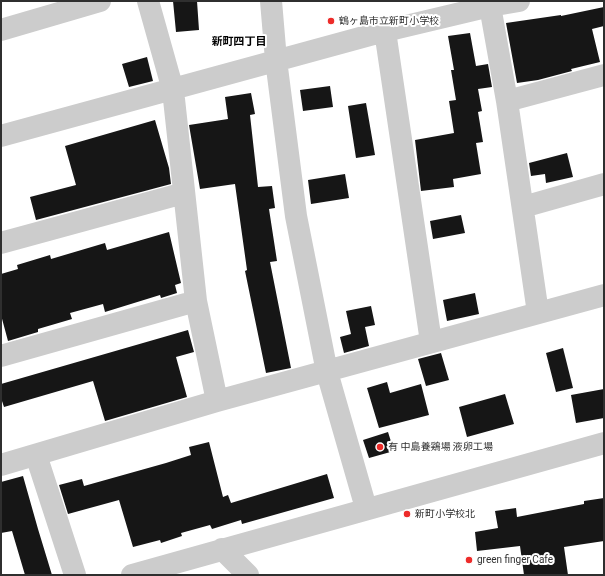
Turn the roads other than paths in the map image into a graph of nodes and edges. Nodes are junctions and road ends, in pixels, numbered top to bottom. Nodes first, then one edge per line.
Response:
1 (100, 1) edge
2 (148, 1) edge
3 (271, 1) edge
4 (519, 1) edge
5 (490, 6) junction
6 (1, 30) edge
7 (385, 31) junction
8 (276, 60) junction
9 (604, 75) edge
10 (173, 90) junction
11 (507, 101) junction
12 (1, 136) edge
13 (604, 184) edge
14 (184, 193) junction
15 (523, 207) junction
16 (1, 243) edge
17 (604, 295) edge
18 (196, 301) junction
19 (538, 313) junction
20 (431, 342) junction
21 (1, 356) edge
22 (327, 372) junction
23 (217, 401) junction
24 (604, 443) edge
25 (36, 455) junction
26 (1, 465) edge
27 (366, 508) junction
28 (222, 550) junction
29 (188, 567) edge
30 (75, 575) edge
31 (132, 575) edge
32 (248, 575) edge

1 - 6 street
2 - 10 street
3 - 8 street
4 - 5 street
5 - 7 street
5 - 11 street
7 - 8 street
7 - 20 street
8 - 10 street
8 - 22 street
9 - 11 street
10 - 12 street
10 - 14 street
11 - 15 street
13 - 15 street
14 - 16 street
14 - 18 street
15 - 19 street
17 - 19 street
18 - 21 street
18 - 23 street
19 - 20 street
20 - 22 street
22 - 23 street
22 - 27 street
23 - 25 street
24 - 27 street
25 - 26 street
25 - 30 street
27 - 28 street
28 - 29 street
28 - 32 street
29 - 31 street

